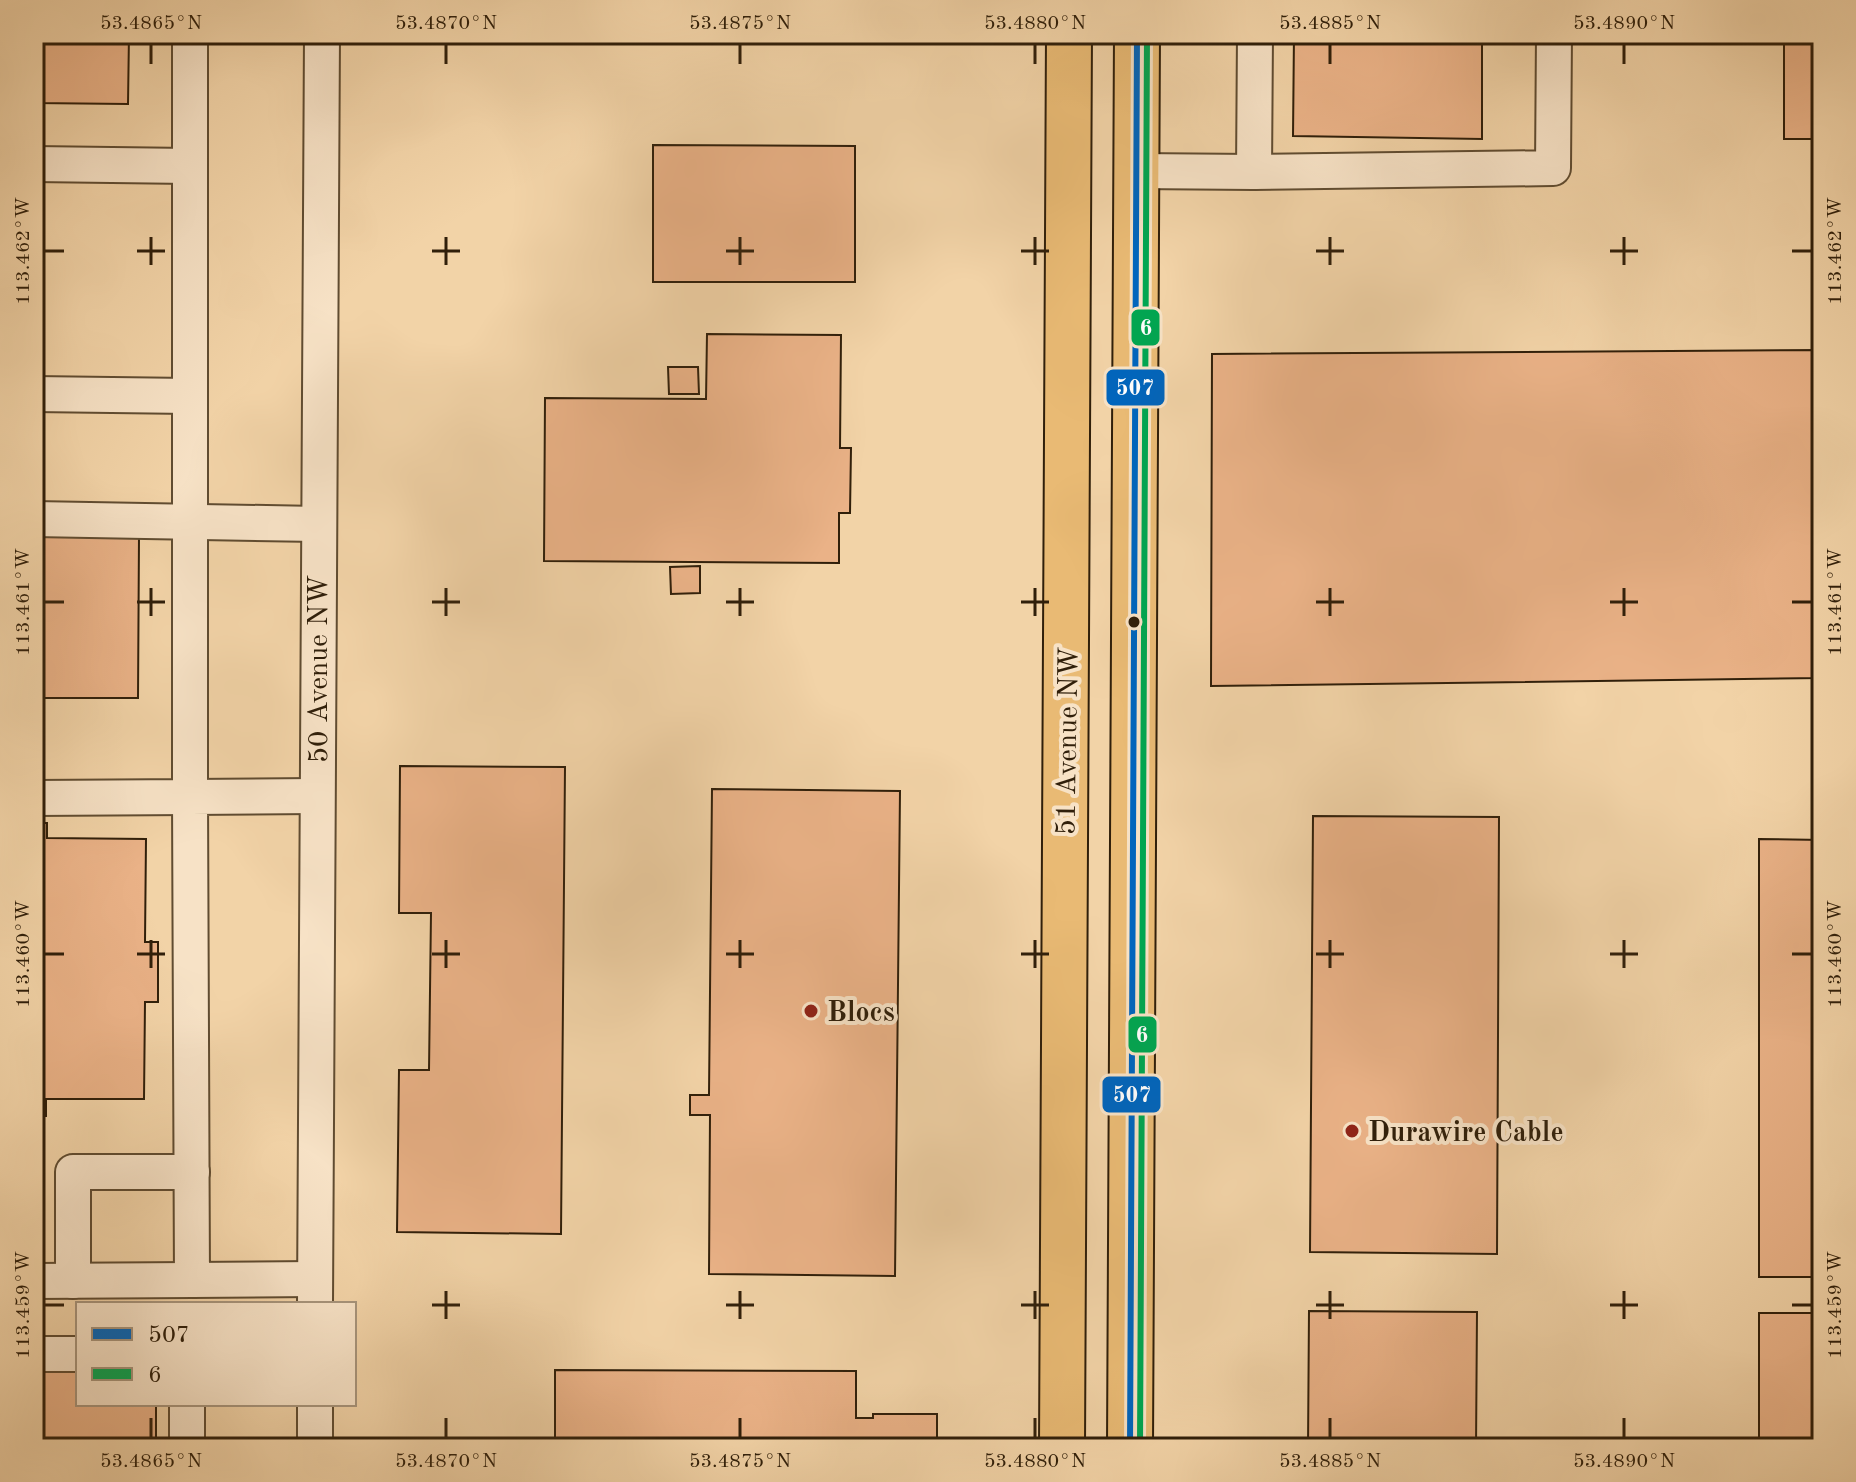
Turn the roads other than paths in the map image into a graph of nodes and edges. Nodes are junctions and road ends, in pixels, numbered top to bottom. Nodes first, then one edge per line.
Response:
1 (190, 34) edge
2 (322, 34) edge
3 (1069, 34) edge
4 (1137, 34) edge
5 (1255, 34) edge
6 (1554, 34) edge
7 (34, 164) edge
8 (190, 166) junction
9 (1136, 171) junction
10 (1254, 172) junction
11 (34, 394) edge
12 (190, 396) junction
13 (34, 519) edge
14 (189, 522) junction
15 (318, 524) junction
16 (316, 796) junction
17 (190, 797) junction
18 (34, 798) edge
19 (192, 1172) junction
20 (192, 1280) junction
21 (34, 1281) edge
22 (73, 1281) junction
23 (315, 1291) edge
24 (34, 1354) edge
25 (76, 1354) edge
26 (187, 1406) edge
27 (315, 1406) edge
28 (187, 1448) edge
29 (315, 1448) edge
30 (1062, 1448) edge
31 (1130, 1448) edge

1 - 8 street
2 - 15 street, 50 Avenue NW
3 - 30 main road, 51 Avenue NW
4 - 9 main road
5 - 10 street
6 - 10 street
7 - 8 street
8 - 12 street
9 - 10 street
9 - 31 main road
11 - 12 street
12 - 14 street
13 - 14 street
14 - 15 street
14 - 17 street
15 - 16 street, 50 Avenue NW
16 - 17 street
16 - 23 street, 50 Avenue NW
17 - 18 street
17 - 19 street
19 - 20 street
19 - 22 street
20 - 22 street
20 - 23 street
21 - 22 street
24 - 25 street
26 - 28 street
27 - 29 street

